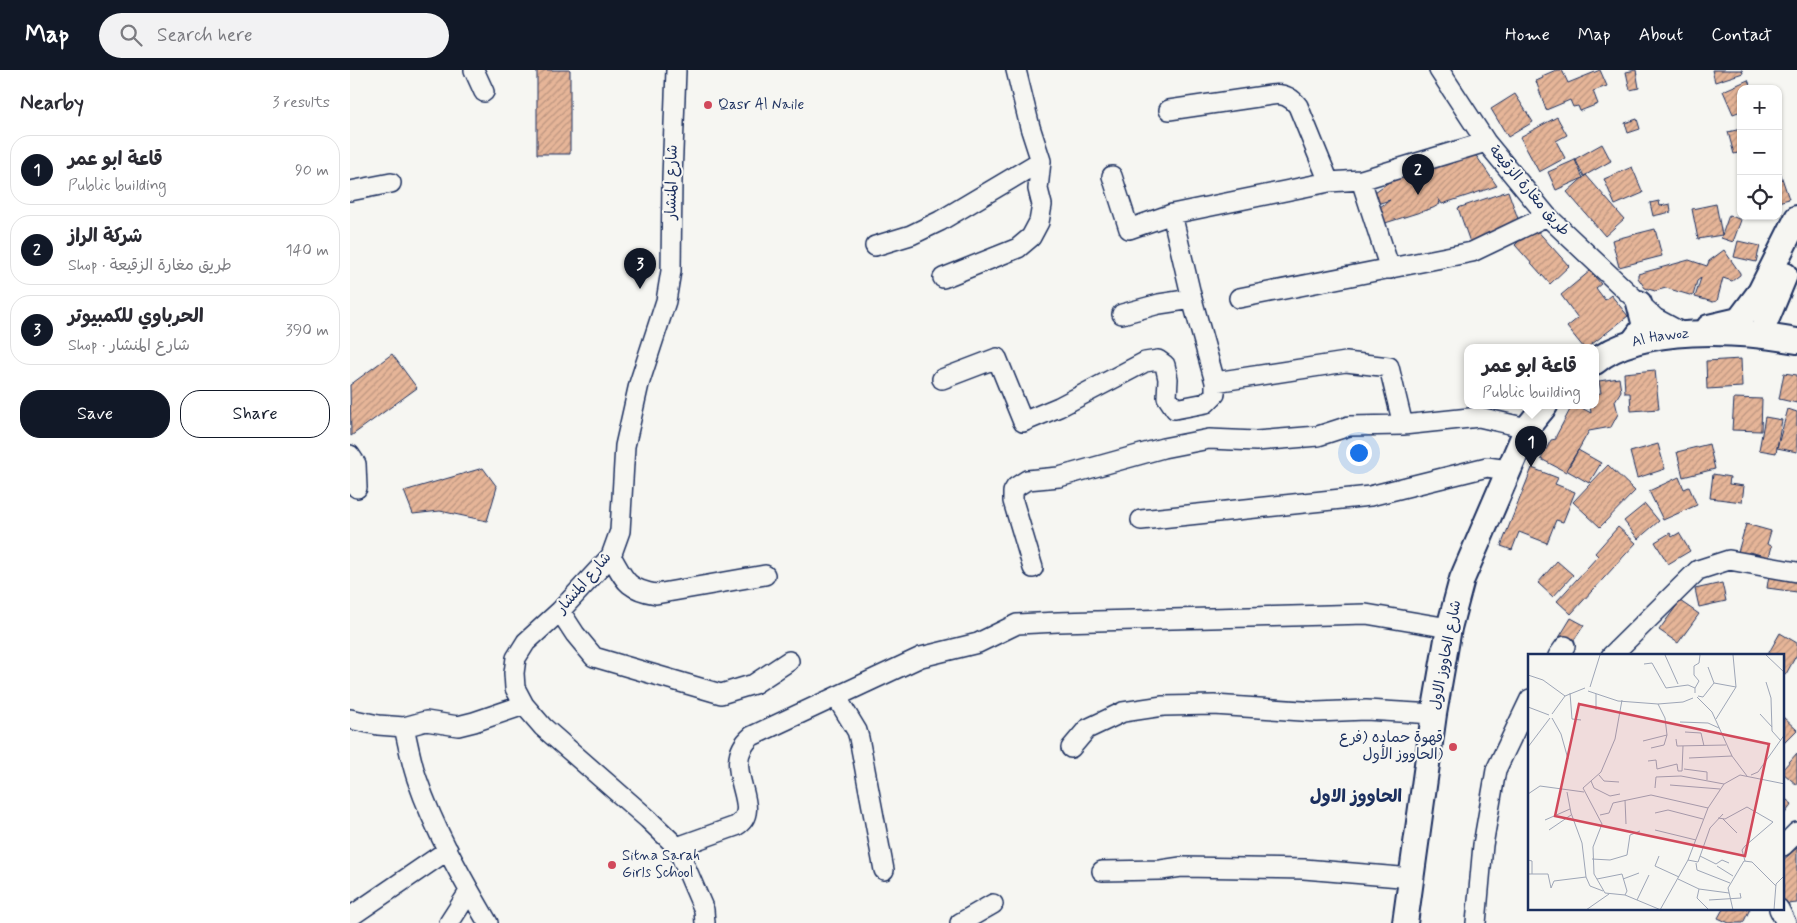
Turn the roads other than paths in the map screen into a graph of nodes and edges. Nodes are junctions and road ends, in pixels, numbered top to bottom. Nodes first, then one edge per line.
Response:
1 (474, 70) edge
2 (676, 70) edge
3 (1016, 70) edge
4 (1439, 70) edge
5 (484, 92) dead end
6 (1169, 110) dead end
7 (1486, 142) junction
8 (1041, 161) junction
9 (1112, 176) dead end
10 (1361, 180) junction
11 (1329, 182) junction
12 (391, 183) dead end
13 (350, 191) edge
14 (1172, 214) junction
15 (1547, 216) junction
16 (1797, 218) edge
17 (875, 246) dead end
18 (1797, 250) edge
19 (1390, 269) junction
20 (943, 278) dead end
21 (1239, 298) dead end
22 (1192, 299) junction
23 (1639, 303) junction
24 (1122, 314) dead end
25 (1683, 333) junction
26 (1760, 335) junction
27 (1633, 342) junction
28 (1797, 342) edge
29 (1599, 358) edge
30 (942, 379) dead end
31 (1215, 382) junction
32 (1542, 409) edge
33 (1403, 425) junction
34 (1526, 428) junction
35 (350, 455) edge
36 (1508, 470) junction
37 (357, 488) dead end
38 (1141, 520) dead end
39 (611, 556) junction
40 (1033, 568) dead end
41 (1797, 572) edge
42 (765, 575) dead end
43 (560, 610) junction
44 (1449, 628) junction
45 (1613, 654) edge
46 (789, 661) dead end
47 (837, 698) junction
48 (1528, 703) edge
49 (524, 705) junction
50 (1434, 714) junction
51 (350, 719) edge
52 (404, 727) junction
53 (1071, 748) dead end
54 (1797, 832) edge
55 (1784, 845) edge
56 (676, 847) junction
57 (448, 850) junction
58 (884, 870) dead end
59 (1102, 871) dead end
60 (1412, 878) junction
61 (470, 892) junction
62 (993, 904) dead end
63 (1780, 910) edge
64 (350, 917) edge
65 (449, 923) edge
66 (488, 923) edge
67 (705, 923) edge
68 (960, 923) edge
69 (1405, 923) edge
70 (1476, 923) edge
71 (1786, 923) edge

1 - 5 street
2 - 39 street, شارع المنشار
3 - 8 street
4 - 7 street, طريق مغارة الزقيعة
6 - 11 street
7 - 10 street
7 - 15 street, طريق مغارة الزقيعة
8 - 17 street
8 - 20 street
9 - 14 street
10 - 11 street
10 - 19 street
11 - 14 street
12 - 13 street
14 - 22 street
15 - 19 street
15 - 23 street, طريق مغارة الزقيعة
16 - 25 main road
18 - 26 main road
19 - 21 street
22 - 24 street
22 - 31 street
23 - 25 street, طريق مغارة الزقيعة
23 - 27 main road
25 - 26 main road, Al Hawoz
25 - 27 main road, Al Hawoz
26 - 28 main road, Al Hawoz
27 - 29 main road, Al Hawoz
30 - 31 street
31 - 33 street
32 - 34 main road
33 - 34 street
33 - 40 street
34 - 36 main road, شارع الحاووز الاول
35 - 37 street
36 - 38 street
36 - 44 main road, شارع الحاووز الاول
39 - 42 street
39 - 43 street, شارع المنشار
41 - 45 street
43 - 46 street
43 - 49 street, شارع المنشار
44 - 47 street
44 - 50 main road, شارع الحاووز الاول
47 - 56 street
47 - 58 street
48 - 70 street
49 - 52 street
49 - 56 street, شارع المنشار
50 - 53 street
50 - 60 main road, شارع الحاووز الاول
51 - 52 street
52 - 57 street
54 - 55 street
56 - 67 street, شارع المنشار
57 - 61 street
57 - 64 street
59 - 60 street
60 - 69 main road, شارع الحاووز الاول
61 - 65 street
61 - 66 street
62 - 68 street
63 - 71 street

